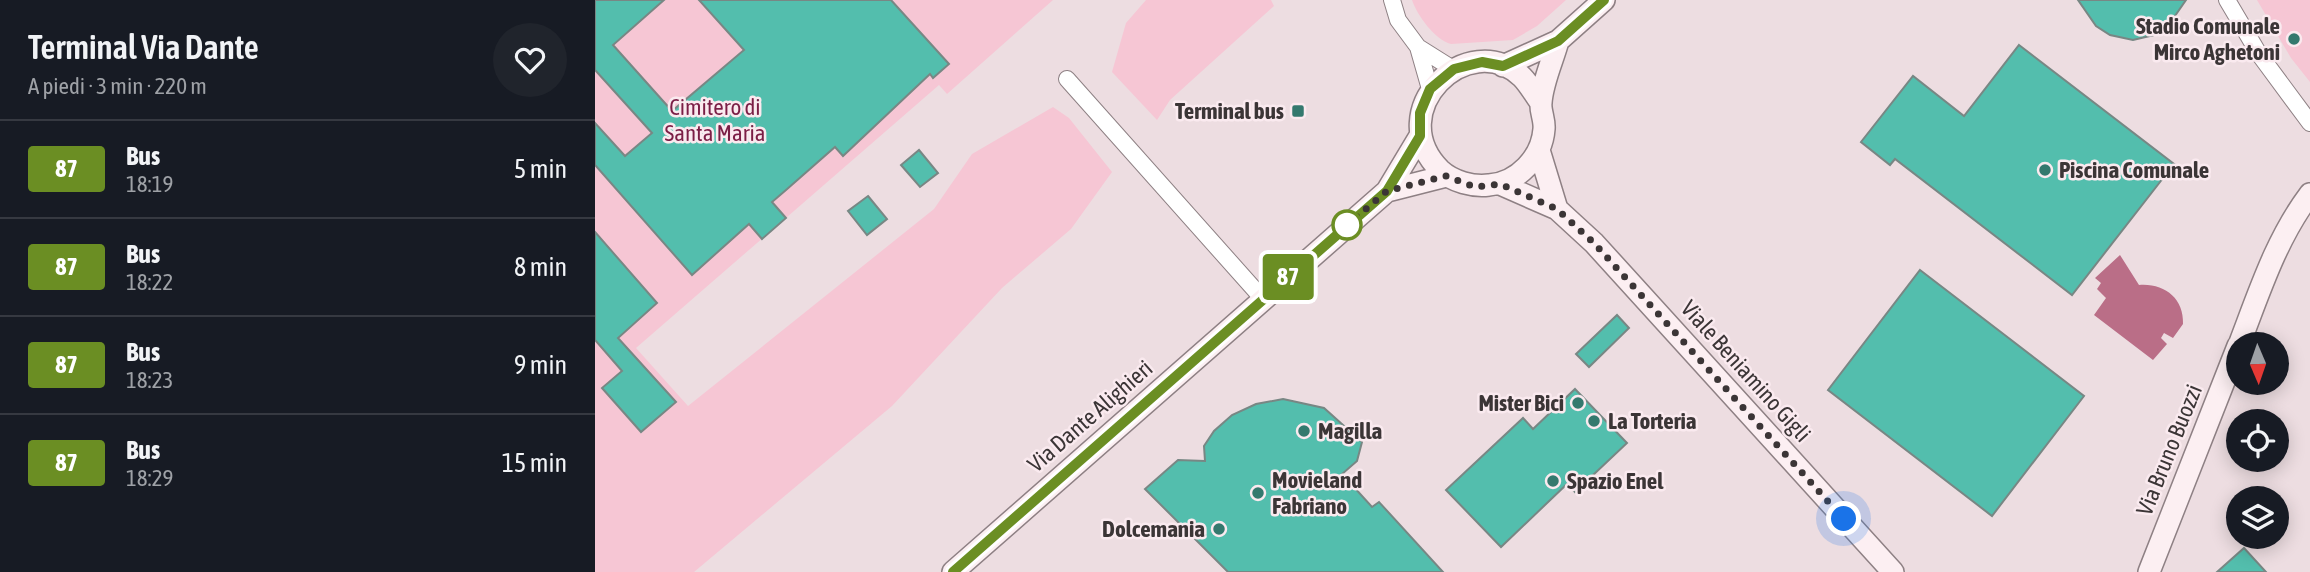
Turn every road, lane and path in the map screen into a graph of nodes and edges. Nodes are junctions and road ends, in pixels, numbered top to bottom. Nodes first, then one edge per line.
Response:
1 (1392, 0) edge
2 (1604, 0) edge
3 (2227, 0) edge
4 (1558, 41) junction
5 (1418, 47) junction
6 (1503, 66) junction
7 (1454, 69) junction
8 (1067, 79) dead end
9 (1430, 89) junction
10 (1541, 103) junction
11 (2310, 123) edge
12 (1420, 136) junction
13 (1539, 150) junction
14 (1446, 176) junction
15 (1500, 184) junction
16 (1387, 191) junction
17 (2310, 194) edge
18 (1557, 209) junction
19 (1263, 299) junction
20 (2244, 332) edge
21 (2226, 379) edge
22 (953, 572) edge
23 (1893, 572) edge
24 (2149, 572) edge

1 - 5 street
2 - 4 main road
3 - 11 street
4 - 6 main road
4 - 10 main road
5 - 7 street
5 - 9 street
6 - 7 main road
6 - 10 main road
7 - 9 main road
8 - 19 street
9 - 12 main road, Via Dante Alighieri
10 - 13 main road
12 - 14 main road
12 - 16 main road, Via Dante Alighieri
13 - 15 main road
13 - 18 main road
14 - 15 main road
14 - 16 main road, Via Dante Alighieri
15 - 18 main road, Viale Beniamino Gigli
16 - 19 main road, Via Dante Alighieri
17 - 20 main road, Via Bruno Buozzi
18 - 23 main road, Viale Beniamino Gigli
19 - 22 main road, Via Dante Alighieri
21 - 24 main road, Via Bruno Buozzi

